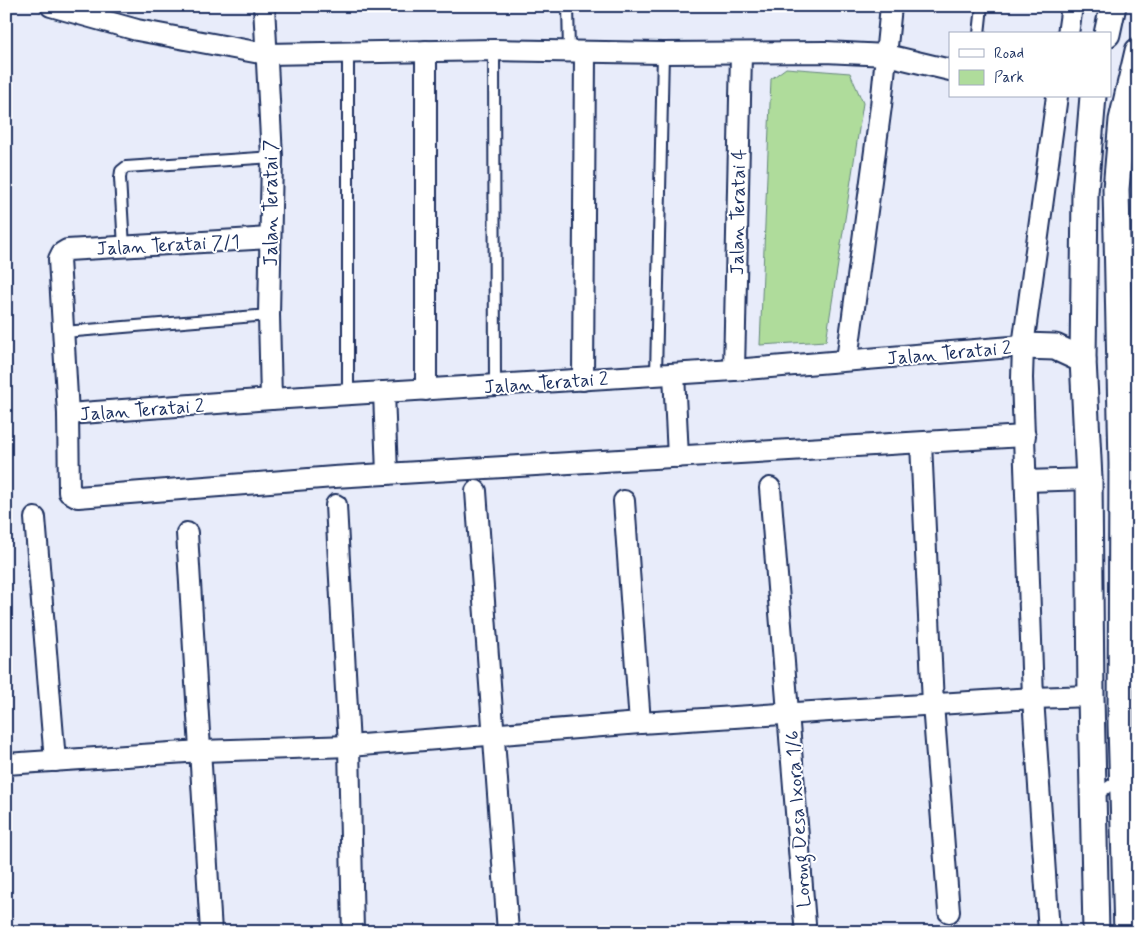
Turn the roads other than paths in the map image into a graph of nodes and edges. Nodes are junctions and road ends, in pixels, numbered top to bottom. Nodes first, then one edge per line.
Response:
1 (51, 6) edge
2 (264, 6) edge
3 (568, 6) edge
4 (891, 6) edge
5 (982, 6) edge
6 (1072, 6) edge
7 (1112, 6) edge
8 (979, 32) edge
9 (1068, 32) edge
10 (1107, 32) edge
11 (426, 50) junction
12 (494, 50) junction
13 (1138, 51) edge
14 (348, 52) junction
15 (577, 52) junction
16 (663, 53) junction
17 (266, 54) junction
18 (741, 54) junction
19 (887, 55) junction
20 (949, 70) edge
21 (1057, 98) edge
22 (1090, 98) edge
23 (272, 157) junction
24 (270, 238) junction
25 (124, 247) junction
26 (269, 315) junction
27 (64, 332) junction
28 (1023, 346) junction
29 (847, 360) junction
30 (1083, 360) junction
31 (734, 370) junction
32 (665, 374) junction
33 (583, 380) junction
34 (495, 385) junction
35 (426, 390) junction
36 (384, 392) junction
37 (348, 394) junction
38 (271, 399) junction
39 (68, 414) junction
40 (1025, 436) junction
41 (921, 443) junction
42 (678, 457) junction
43 (1130, 464) edge
44 (388, 474) junction
45 (1026, 482) junction
46 (1089, 482) junction
47 (770, 488) dead end
48 (476, 492) dead end
49 (624, 500) dead end
50 (1130, 500) edge
51 (336, 505) dead end
52 (35, 518) dead end
53 (187, 533) dead end
54 (1091, 696) junction
55 (1033, 698) junction
56 (933, 704) junction
57 (790, 713) junction
58 (640, 723) junction
59 (1129, 731) edge
60 (494, 734) junction
61 (349, 746) junction
62 (201, 751) junction
63 (55, 760) junction
64 (6, 764) edge
65 (1130, 776) edge
66 (1093, 798) junction
67 (949, 912) dead end
68 (805, 924) dead end
69 (211, 932) edge
70 (353, 932) edge
71 (508, 932) edge
72 (1049, 932) edge
73 (1096, 932) edge
74 (1127, 932) edge

1 - 17 street
2 - 17 street, Jalan Teratai 7
3 - 15 lane
4 - 19 street
5 - 8 lane
6 - 9 street
7 - 10 street
11 - 12 street
11 - 14 street
11 - 35 street
12 - 15 street
12 - 34 lane
13 - 43 street
14 - 17 street
14 - 37 lane
15 - 16 street
15 - 33 street
16 - 18 street
16 - 32 lane
17 - 23 street, Jalan Teratai 7
18 - 19 street
18 - 31 street, Jalan Teratai 4
19 - 20 street
19 - 29 street
21 - 28 street
22 - 30 street
23 - 24 street, Jalan Teratai 7
23 - 25 lane
24 - 25 street, Jalan Teratai 7/1
24 - 26 street, Jalan Teratai 7
25 - 27 street, Jalan Teratai 7/1
26 - 27 lane
26 - 38 street, Jalan Teratai 7
27 - 39 street
28 - 29 street, Jalan Teratai 2
28 - 30 street
28 - 40 street
29 - 31 street, Jalan Teratai 2
30 - 46 street
31 - 32 street, Jalan Teratai 2
32 - 33 street, Jalan Teratai 2
32 - 42 street
33 - 34 street, Jalan Teratai 2
34 - 35 street, Jalan Teratai 2
35 - 36 street, Jalan Teratai 2
36 - 37 street, Jalan Teratai 2
36 - 44 street
37 - 38 street, Jalan Teratai 2
38 - 39 street, Jalan Teratai 2
39 - 44 street
40 - 41 street
40 - 45 street
41 - 42 street
41 - 56 street
42 - 44 street
43 - 46 street
43 - 50 street
45 - 46 street
45 - 55 street
46 - 50 street
46 - 54 street
47 - 57 street, Lorong Desa Ixora 1/6
48 - 60 street
49 - 58 street
50 - 59 street
51 - 61 street
52 - 63 street
53 - 62 street
54 - 55 street
54 - 66 street
55 - 56 street
55 - 72 street
56 - 57 street
56 - 67 street
57 - 58 street
57 - 68 street, Lorong Desa Ixora 1/6
58 - 60 street
59 - 65 street
60 - 61 street
60 - 71 street
61 - 62 street
61 - 70 street
62 - 63 street
62 - 69 street
63 - 64 street
65 - 66 lane
65 - 74 street
66 - 73 street

